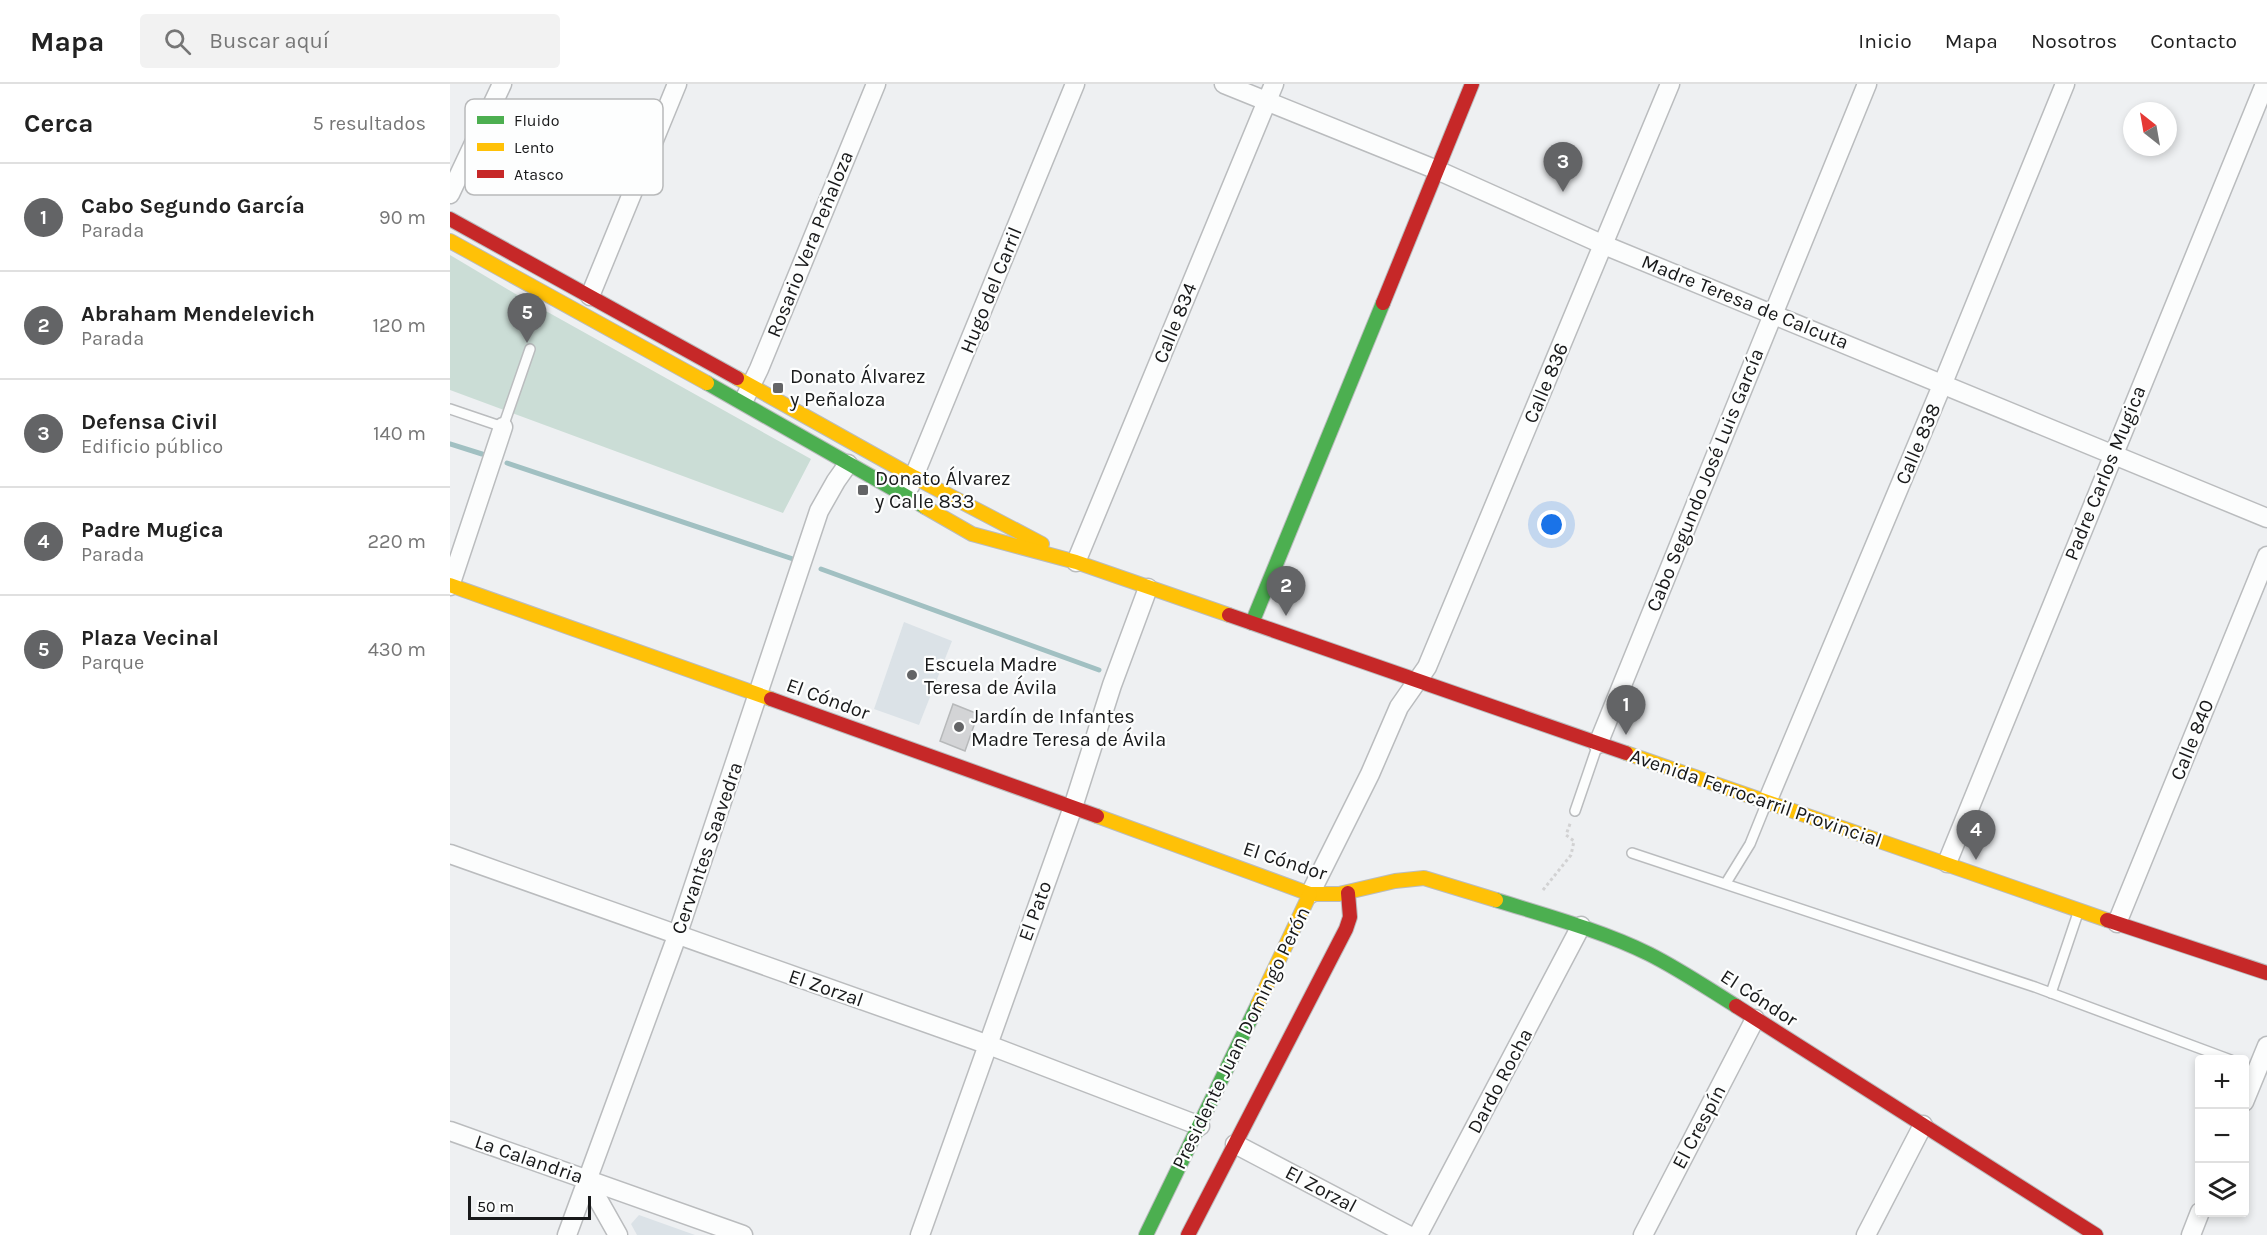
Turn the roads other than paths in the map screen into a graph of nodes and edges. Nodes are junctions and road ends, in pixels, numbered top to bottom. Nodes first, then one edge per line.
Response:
1 (502, 84) edge
2 (677, 84) edge
3 (876, 84) edge
4 (1075, 84) edge
5 (1224, 84) edge
6 (1274, 84) edge
7 (1472, 84) edge
8 (1670, 84) edge
9 (1867, 84) edge
10 (2065, 84) edge
11 (2265, 84) edge
12 (495, 99) edge
13 (1266, 102) junction
14 (663, 118) edge
15 (465, 162) edge
16 (1437, 170) junction
17 (450, 194) edge
18 (631, 195) edge
19 (450, 219) edge
20 (450, 241) edge
21 (1604, 245) junction
22 (590, 296) junction
23 (1772, 314) junction
24 (530, 349) dead end
25 (1943, 383) junction
26 (746, 394) junction
27 (450, 409) edge
28 (503, 427) junction
29 (2112, 456) junction
30 (848, 464) junction
31 (914, 477) junction
32 (905, 496) junction
33 (2267, 518) edge
34 (2267, 556) edge
35 (1076, 562) junction
36 (450, 585) edge
37 (1148, 588) junction
38 (1252, 623) junction
39 (1417, 680) junction
40 (759, 695) junction
41 (1598, 744) junction
42 (1767, 802) junction
43 (1073, 807) junction
44 (1575, 811) road end
45 (1632, 853) dead end
46 (450, 854) edge
47 (1947, 863) junction
48 (1725, 883) junction
49 (1348, 893) junction
50 (1310, 894) junction
51 (2079, 910) junction
52 (2117, 923) junction
53 (1581, 927) junction
54 (677, 936) junction
55 (2267, 973) edge
56 (2051, 993) junction
57 (1755, 1019) junction
58 (986, 1044) junction
59 (2267, 1046) edge
60 (2220, 1055) edge
61 (2258, 1070) edge
62 (2249, 1091) edge
63 (1923, 1125) junction
64 (1200, 1126) junction
65 (450, 1131) edge
66 (1235, 1144) junction
67 (587, 1180) junction
68 (2198, 1217) edge
69 (567, 1235) edge
70 (618, 1235) edge
71 (743, 1235) edge
72 (920, 1235) edge
73 (1146, 1235) edge
74 (1188, 1235) edge
75 (1408, 1235) edge
76 (1418, 1235) edge
77 (1643, 1235) edge
78 (1866, 1235) edge
79 (2096, 1235) edge
80 (2191, 1235) edge

1 - 12 street
2 - 14 street
3 - 26 street, Rosario Vera Peñaloza
4 - 31 street, Hugo del Carril
5 - 13 street, Madre Teresa de Calcuta
6 - 13 street, Calle 834
7 - 16 main road
8 - 21 street, Calle 836
9 - 23 street, Cabo Segundo José Luis García
10 - 25 street, Calle 838
11 - 29 street, Padre Carlos Mugica
13 - 16 street, Madre Teresa de Calcuta
13 - 35 street, Calle 834
15 - 17 street
16 - 21 street, Madre Teresa de Calcuta
16 - 38 main road
18 - 22 street
19 - 22 main road
20 - 26 main road
21 - 23 street, Madre Teresa de Calcuta
21 - 39 street, Calle 836
22 - 26 main road
23 - 25 street, Madre Teresa de Calcuta
23 - 41 street, Cabo Segundo José Luis García
24 - 28 lane
25 - 29 street, Madre Teresa de Calcuta
25 - 42 street, Calle 838
26 - 30 main road
26 - 31 main road
27 - 28 lane
28 - 36 street
29 - 33 street, Madre Teresa de Calcuta
29 - 47 street, Padre Carlos Mugica
30 - 32 main road
30 - 40 street, Cervantes Saavedra
31 - 32 street, Hugo del Carril
31 - 35 main road
32 - 35 main road
34 - 52 street, Calle 840
35 - 37 main road, Avenida Ferrocarril Provincial
36 - 40 main road, El Cóndor
37 - 38 main road, Avenida Ferrocarril Provincial
37 - 43 street, El Pato
38 - 39 main road, Avenida Ferrocarril Provincial
39 - 41 main road, Avenida Ferrocarril Provincial
39 - 50 street, Presidente Juan Domingo Perón
40 - 43 main road, El Cóndor
40 - 54 street, Cervantes Saavedra
41 - 42 main road, Avenida Ferrocarril Provincial
41 - 44 lane
42 - 47 main road, Avenida Ferrocarril Provincial
42 - 48 lane
43 - 50 main road, El Cóndor
43 - 58 street, El Pato
45 - 48 lane
46 - 54 street, El Zorzal
47 - 51 main road, Avenida Ferrocarril Provincial
48 - 56 lane
49 - 50 main road, El Cóndor
49 - 53 main road, El Cóndor
49 - 66 main road, Presidente Juan Domingo Perón
50 - 64 main road, Presidente Juan Domingo Perón
51 - 52 main road, Avenida Ferrocarril Provincial
51 - 56 lane
52 - 55 main road, Avenida Ferrocarril Provincial
53 - 57 main road, El Cóndor
53 - 76 street, Dardo Rocha
54 - 58 street, El Zorzal
54 - 67 street, Cervantes Saavedra
56 - 60 lane
57 - 63 main road, El Cóndor
57 - 77 street, El Crespín
58 - 64 street, El Zorzal
58 - 72 street, El Pato
59 - 61 street
61 - 62 street
63 - 78 street
63 - 79 main road, El Cóndor
64 - 73 main road, Presidente Juan Domingo Perón
65 - 67 street, La Calandria
66 - 74 main road, Presidente Juan Domingo Perón
66 - 75 street, El Zorzal
67 - 69 street, Cervantes Saavedra
67 - 70 street
67 - 71 street, La Calandria
68 - 80 street

